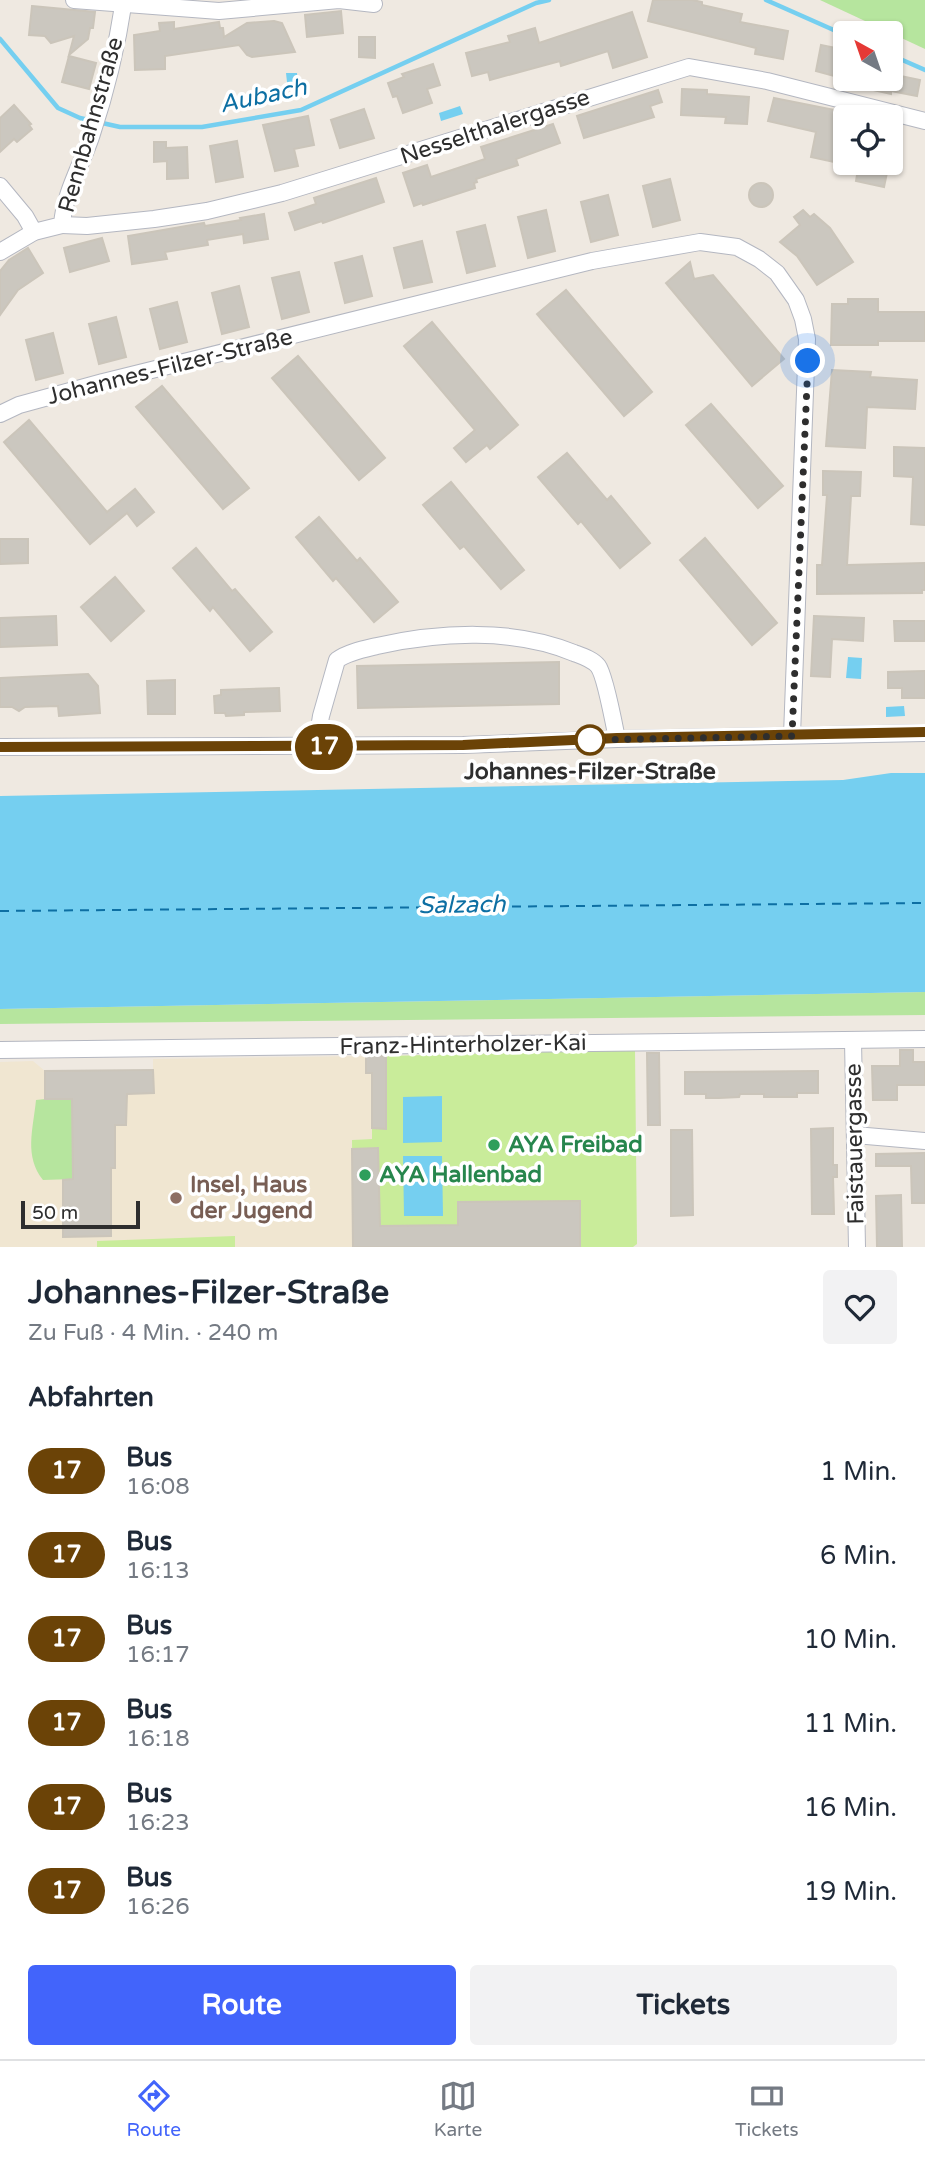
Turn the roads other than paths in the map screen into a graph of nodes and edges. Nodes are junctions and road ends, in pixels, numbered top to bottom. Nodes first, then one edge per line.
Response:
1 (74, 0) edge
2 (124, 2) edge
3 (374, 4) dead end
4 (925, 121) edge
5 (0, 186) edge
6 (62, 225) junction
7 (34, 232) junction
8 (0, 252) edge
9 (0, 414) edge
10 (925, 733) edge
11 (792, 736) junction
12 (617, 738) junction
13 (0, 747) edge
14 (316, 747) junction
15 (925, 1039) edge
16 (853, 1041) junction
17 (0, 1050) edge
18 (855, 1135) junction
19 (925, 1141) edge
20 (857, 1247) edge

1 - 2 street
2 - 3 street
2 - 6 street, Rennbahnstraße
4 - 6 street, Nesselthalergasse
5 - 7 street
6 - 7 street, Rennbahnstraße
7 - 8 street, Rennbahnstraße
9 - 11 street, Johannes-Filzer-Straße
10 - 11 street
11 - 12 street
12 - 14 street
12 - 14 street
13 - 14 street
15 - 16 street, Franz-Hinterholzer-Kai
16 - 17 street, Franz-Hinterholzer-Kai
16 - 18 street, Faistauergasse
18 - 19 street
18 - 20 street, Faistauergasse

